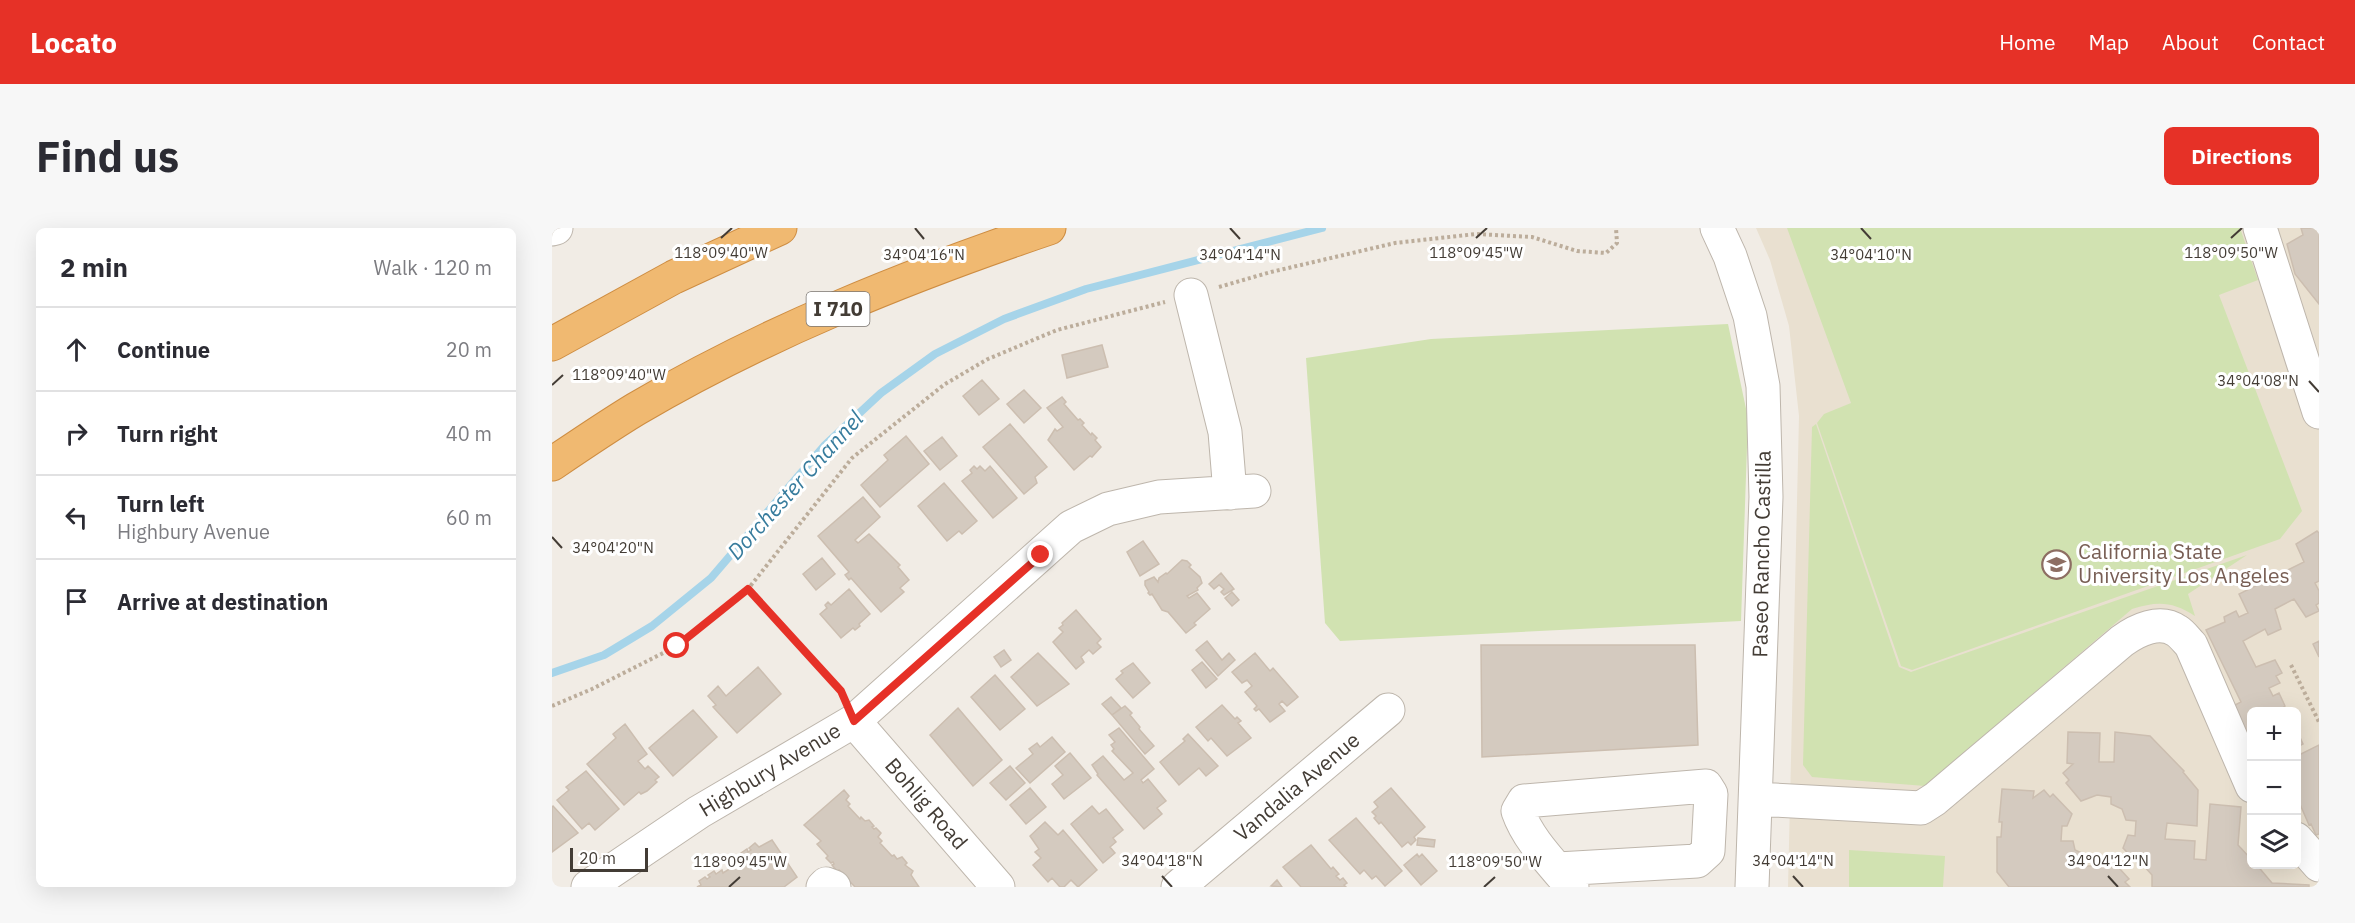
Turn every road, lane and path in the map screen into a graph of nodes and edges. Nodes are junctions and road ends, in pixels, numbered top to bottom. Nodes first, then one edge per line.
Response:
1 (780, 228) edge
2 (1049, 228) edge
3 (1616, 228) edge
4 (1717, 228) edge
5 (2260, 228) edge
6 (1191, 295) junction
7 (552, 344) edge
8 (2308, 354) edge
9 (2319, 412) edge
10 (552, 464) edge
11 (748, 589) junction
12 (2291, 665) dead end
13 (552, 706) edge
14 (1389, 710) dead end
15 (854, 721) junction
16 (2319, 722) edge
17 (2247, 774) edge
18 (1756, 799) junction
19 (2301, 845) edge
20 (2319, 865) edge
21 (1565, 878) edge
22 (588, 887) edge
23 (823, 887) edge
24 (834, 887) edge
25 (998, 887) edge
26 (1178, 887) edge
27 (1752, 887) edge

1 - 7 highway
2 - 10 highway, I 710
3 - 6 path
4 - 18 street, Paseo Rancho Castilla
5 - 8 street
6 - 11 path
6 - 15 street, Highbury Avenue
8 - 9 street
11 - 13 path
11 - 15 path
12 - 16 path
14 - 26 street, Vandalia Avenue
15 - 22 street, Highbury Avenue
15 - 25 street, Bohlig Road
17 - 18 street
18 - 27 street, Paseo Rancho Castilla
19 - 20 street
21 - 21 street
23 - 24 street

